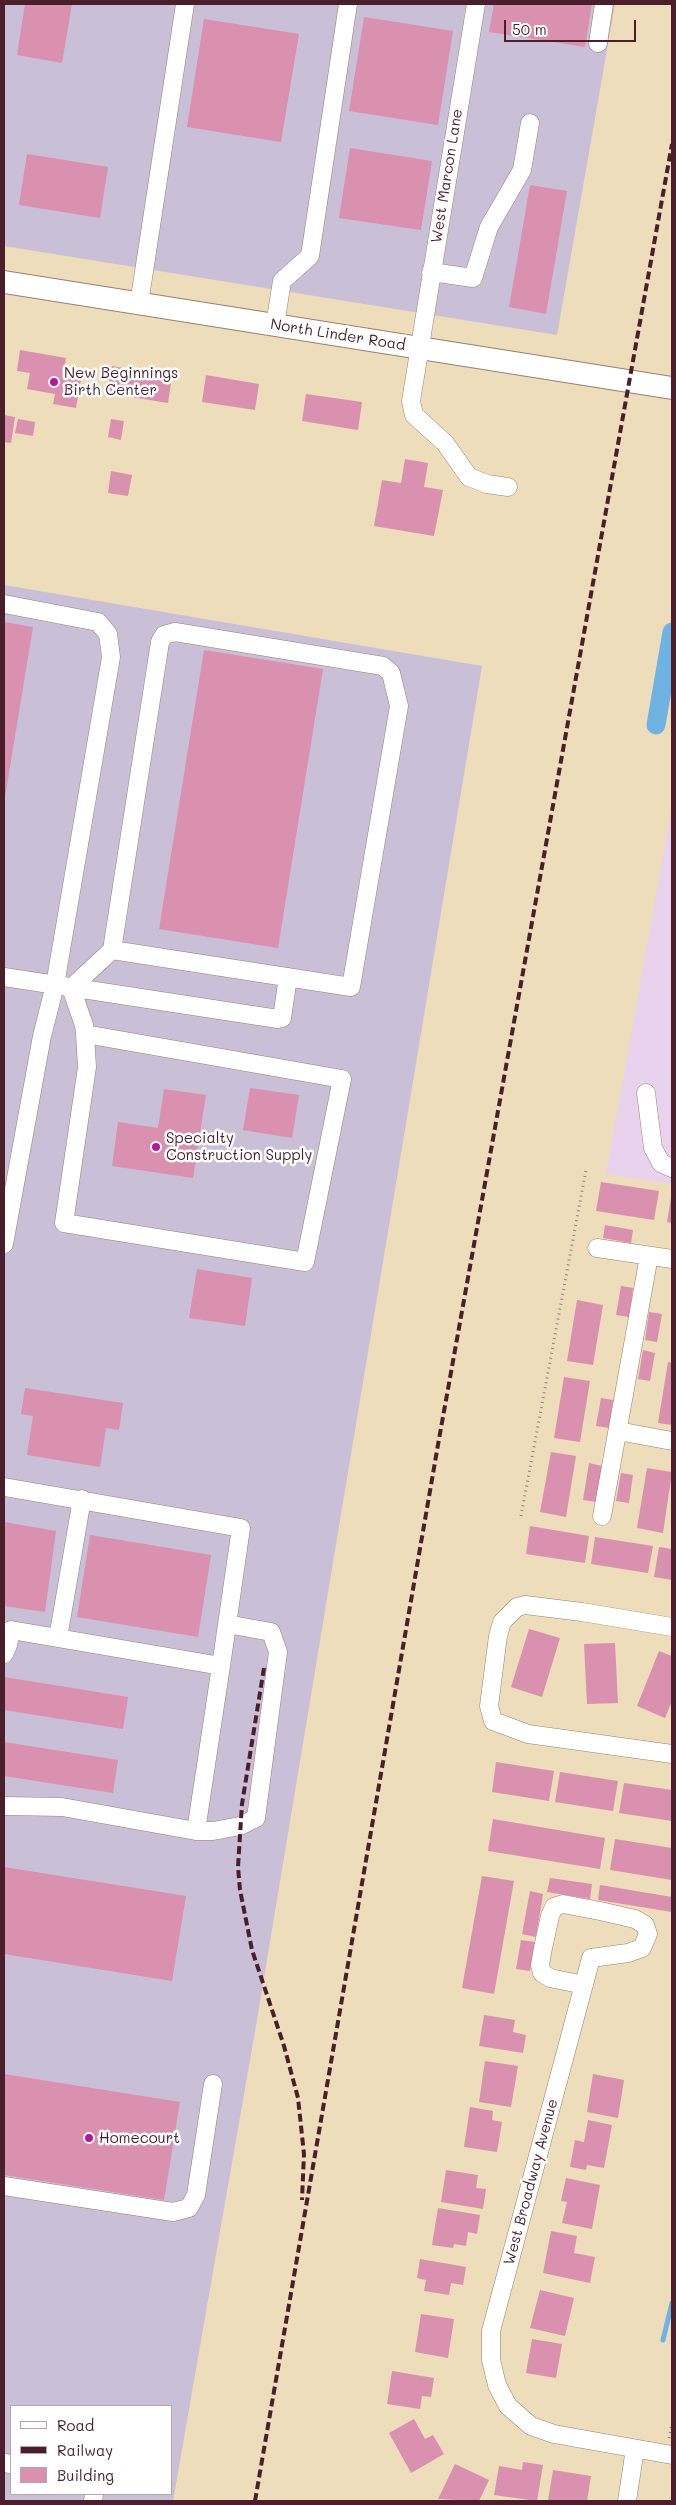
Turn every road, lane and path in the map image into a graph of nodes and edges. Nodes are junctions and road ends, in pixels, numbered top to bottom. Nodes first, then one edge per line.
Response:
1 (185, 4) edge
2 (348, 4) edge
3 (476, 4) edge
4 (604, 4) edge
5 (598, 43) dead end
6 (530, 124) dead end
7 (431, 272) junction
8 (4, 282) edge
9 (139, 304) junction
10 (275, 325) junction
11 (419, 348) junction
12 (672, 388) edge
13 (508, 487) dead end
14 (4, 604) edge
15 (112, 950) junction
16 (4, 977) edge
17 (288, 977) junction
18 (63, 986) junction
19 (85, 1034) junction
20 (646, 1093) dead end
21 (672, 1168) edge
22 (586, 1170) dead end
23 (4, 1244) edge
24 (597, 1248) dead end
25 (649, 1256) junction
26 (672, 1259) edge
27 (618, 1431) junction
28 (672, 1441) edge
29 (4, 1487) edge
30 (82, 1499) junction
31 (521, 1516) dead end
32 (602, 1516) dead end
33 (227, 1624) junction
34 (672, 1627) edge
35 (58, 1638) junction
36 (4, 1654) edge
37 (221, 1666) junction
38 (672, 1754) edge
39 (4, 1806) edge
40 (196, 1831) junction
41 (584, 1985) junction
42 (213, 2084) dead end
43 (4, 2186) edge
44 (635, 2448) junction
45 (672, 2455) edge
46 (627, 2501) edge

1 - 9 street
2 - 10 street
3 - 7 street, West Marcon Lane
4 - 5 street
6 - 7 street
7 - 11 street, West Marcon Lane
8 - 9 main road, North Linder Road
9 - 10 main road, North Linder Road
10 - 11 main road, North Linder Road
11 - 12 main road, North Linder Road
11 - 13 street, West Marcon Lane
14 - 18 street
15 - 17 street
15 - 17 street
15 - 18 street
16 - 18 street
17 - 18 street
18 - 19 street
18 - 23 street
19 - 19 street
20 - 21 street
22 - 31 path
24 - 25 street
25 - 26 street
25 - 27 street
27 - 28 street
27 - 32 street
29 - 30 street
30 - 33 street
30 - 35 street
33 - 37 street
33 - 40 street
34 - 38 street
35 - 36 street
35 - 37 street
37 - 40 street
39 - 40 street
41 - 41 street, West Broadway Avenue
41 - 44 street, West Broadway Avenue
42 - 43 street
44 - 45 street
44 - 46 street

